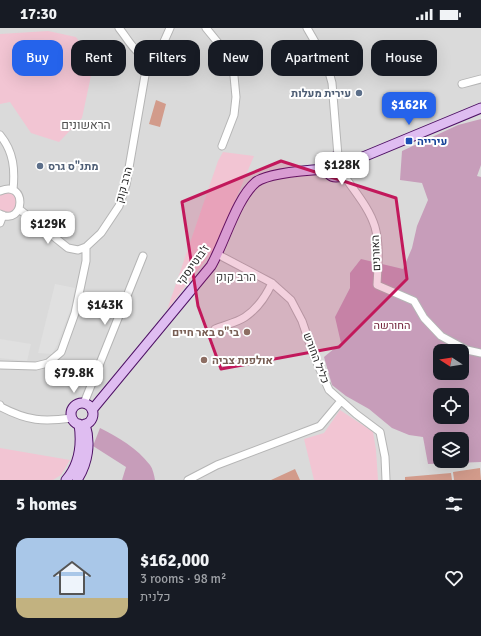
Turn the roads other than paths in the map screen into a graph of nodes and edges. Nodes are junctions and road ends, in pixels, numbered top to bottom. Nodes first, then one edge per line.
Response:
1 (119, 28) edge
2 (170, 28) edge
3 (206, 28) edge
4 (307, 28) edge
5 (165, 40) edge
6 (134, 48) edge
7 (145, 76) edge
8 (481, 79) edge
9 (462, 84) dead end
10 (481, 108) edge
11 (0, 135) edge
12 (222, 146) dead end
13 (338, 156) junction
14 (346, 164) junction
15 (326, 169) junction
16 (343, 174) junction
17 (13, 190) junction
18 (0, 191) edge
19 (19, 209) junction
20 (1, 215) edge
21 (0, 223) edge
22 (86, 247) junction
23 (217, 254) junction
24 (143, 256) dead end
25 (272, 283) junction
26 (215, 329) dead end
27 (481, 353) edge
28 (0, 365) edge
29 (341, 401) junction
30 (0, 405) edge
31 (88, 406) junction
32 (72, 418) junction
33 (82, 424) junction
34 (66, 480) edge
35 (77, 480) edge
36 (188, 480) edge
37 (386, 480) edge

1 - 6 street
2 - 5 street
3 - 12 street
4 - 13 street
7 - 22 street, הרב קוק
8 - 9 street
10 - 14 street
11 - 17 street
13 - 14 street
13 - 15 street
14 - 16 street
15 - 16 street
15 - 23 street, ז'בוטינסקי
16 - 27 street, האורנים
17 - 18 street
17 - 19 street
19 - 20 street
19 - 22 street
20 - 21 street
22 - 28 street
23 - 25 street, כליל החורש
23 - 31 street, ז'בוטינסקי
24 - 31 street
25 - 26 street
25 - 29 street, כליל החורש
29 - 36 street
29 - 37 street, כליל החורש
30 - 32 street
31 - 32 street
31 - 33 street
32 - 33 street
33 - 34 street
33 - 35 street

